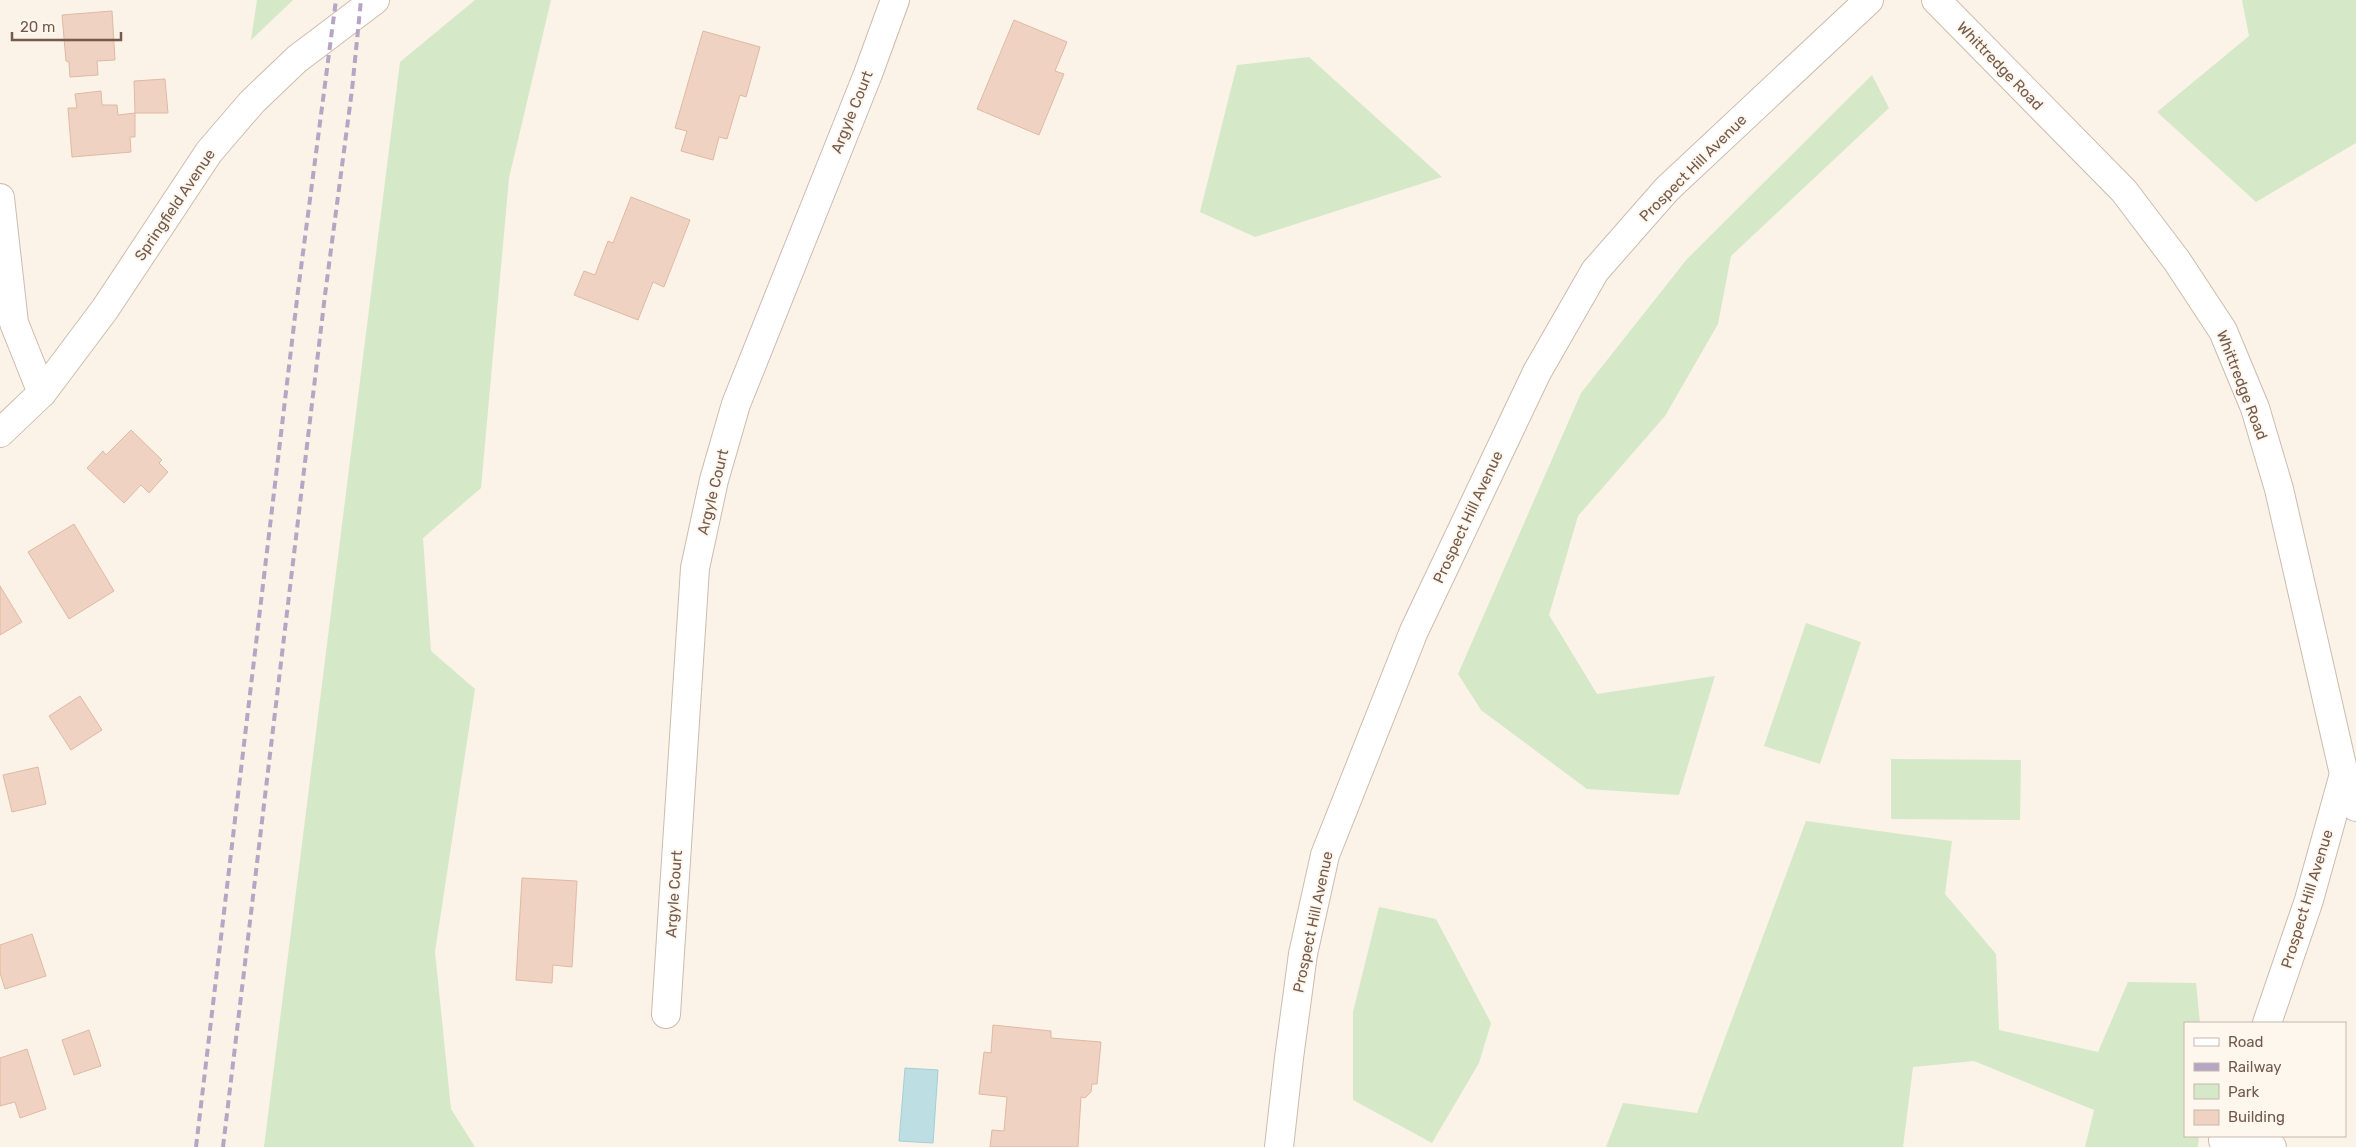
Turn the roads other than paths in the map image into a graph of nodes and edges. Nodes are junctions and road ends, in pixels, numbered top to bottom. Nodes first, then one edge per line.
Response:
1 (374, 0) edge
2 (895, 0) edge
3 (1870, 0) edge
4 (1936, 0) edge
5 (0, 198) edge
6 (42, 393) junction
7 (0, 433) edge
8 (2344, 774) junction
9 (2356, 807) edge
10 (666, 1014) dead end
11 (2268, 1022) edge
12 (2222, 1141) edge
13 (1280, 1147) edge
14 (2272, 1147) edge

1 - 6 street, Springfield Avenue
2 - 10 street, Argyle Court
3 - 13 street, Prospect Hill Avenue
4 - 8 street, Whittredge Road
5 - 6 street
6 - 7 street, Springfield Avenue
8 - 9 street, Whittredge Road
8 - 11 street, Prospect Hill Avenue
12 - 14 street

